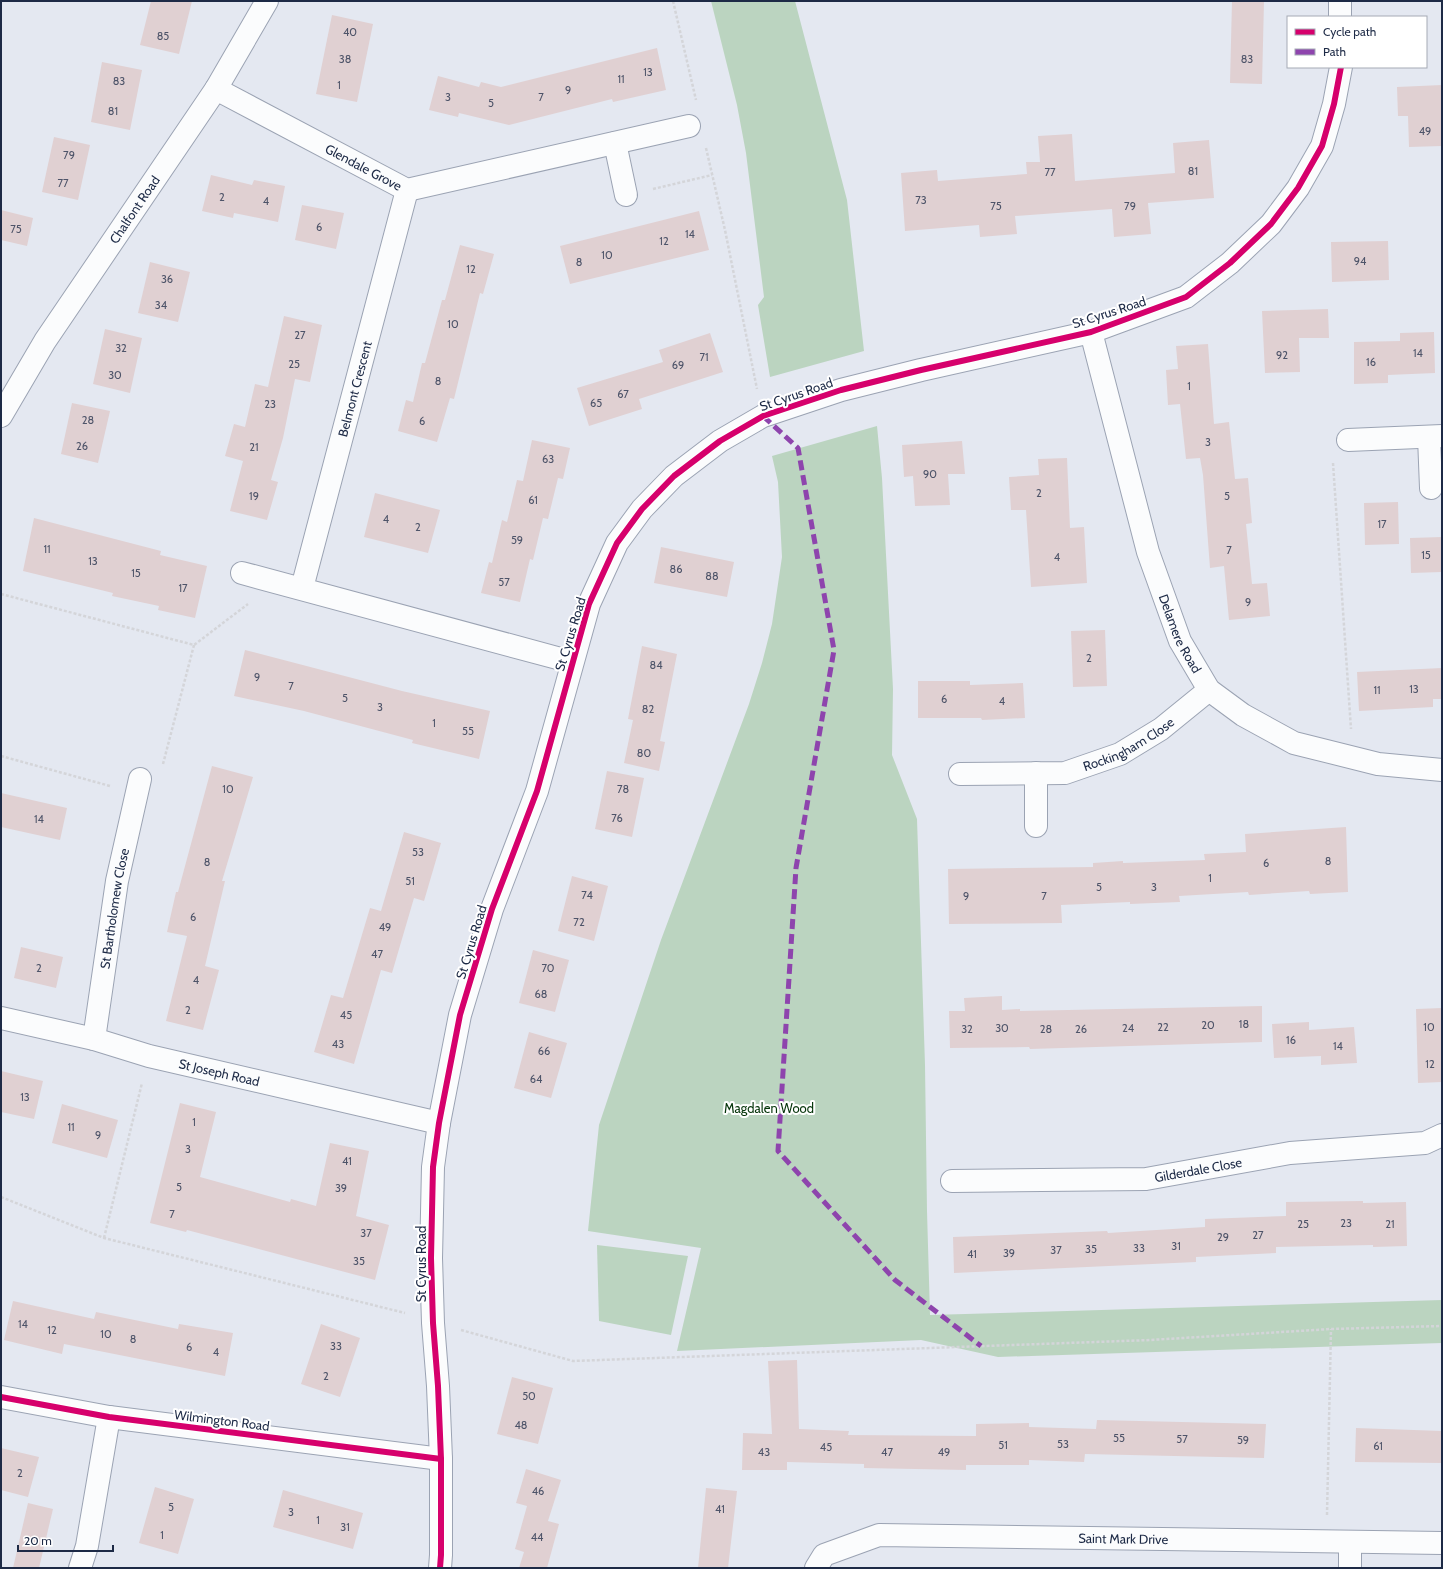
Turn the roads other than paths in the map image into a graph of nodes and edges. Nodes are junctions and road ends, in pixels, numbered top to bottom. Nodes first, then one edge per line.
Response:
1 (267, 1) edge
2 (1340, 1) edge
3 (1340, 16) edge
4 (1341, 68) edge
5 (216, 89) junction
6 (689, 126) dead end
7 (615, 143) junction
8 (407, 190) junction
9 (626, 195) road end
10 (1092, 332) junction
11 (1, 416) edge
12 (1435, 437) edge
13 (1348, 440) road end
14 (1431, 488) dead end
15 (242, 573) dead end
16 (302, 588) junction
17 (572, 662) junction
18 (1209, 690) junction
19 (1442, 770) edge
20 (1036, 773) junction
21 (960, 774) dead end
22 (138, 786) road end
23 (1036, 826) dead end
24 (1, 1018) edge
25 (94, 1040) junction
26 (439, 1123) junction
27 (1442, 1135) edge
28 (952, 1181) dead end
29 (1, 1397) edge
30 (109, 1417) junction
31 (441, 1459) junction
32 (1350, 1542) junction
33 (1442, 1543) edge
34 (80, 1568) edge
35 (440, 1568) edge
36 (816, 1568) edge
37 (1350, 1568) edge

1 - 5 street, Chalfont Road
2 - 3 street
4 - 10 street, St Cyrus Road
5 - 8 street, Glendale Grove
5 - 11 street, Chalfont Road
6 - 7 street, Glendale Grove
7 - 8 street, Glendale Grove
7 - 9 street
8 - 16 street, Belmont Crescent
10 - 17 street, St Cyrus Road
10 - 18 street, Delamere Road
12 - 13 street
12 - 14 street
15 - 16 street
16 - 17 street
17 - 26 street, St Cyrus Road
18 - 19 street, Delamere Road
18 - 20 street, Rockingham Close
20 - 21 street, Rockingham Close
20 - 23 street
22 - 25 street, St Bartholomew Close
24 - 25 street, St Joseph Road
25 - 26 street, St Joseph Road
26 - 31 street, St Cyrus Road
27 - 28 street, Gilderdale Close
29 - 30 street, Wilmington Road
30 - 31 street, Wilmington Road
30 - 34 street
31 - 35 street, St Cyrus Road
32 - 33 street, Saint Mark Drive
32 - 36 street, Saint Mark Drive
32 - 37 street

